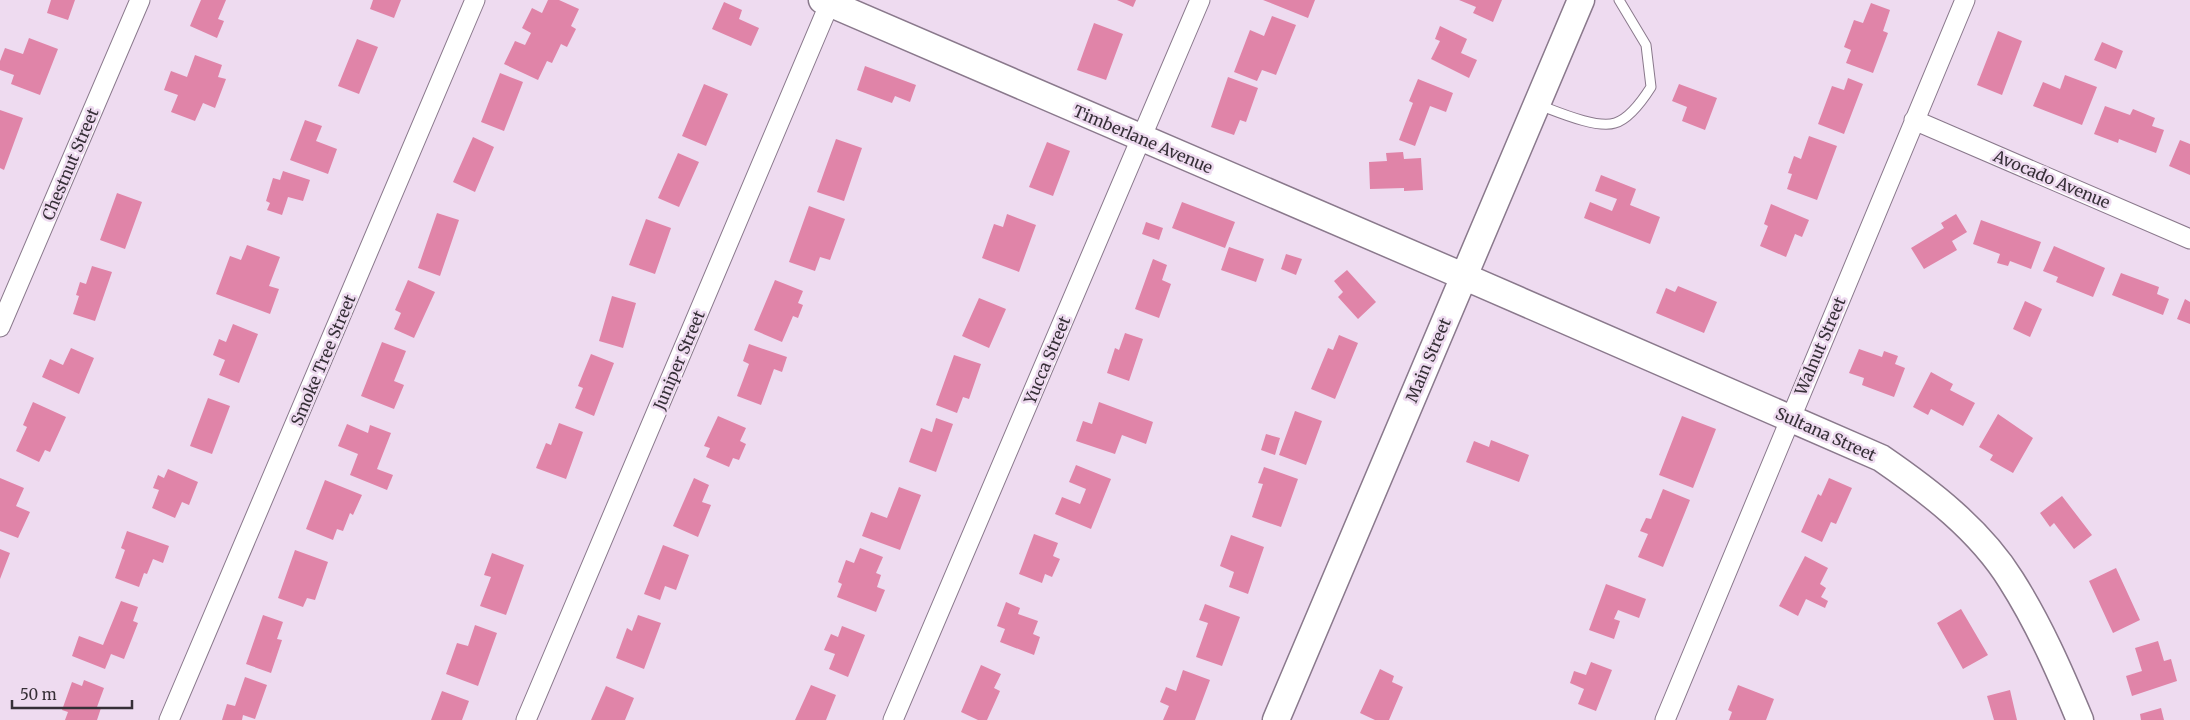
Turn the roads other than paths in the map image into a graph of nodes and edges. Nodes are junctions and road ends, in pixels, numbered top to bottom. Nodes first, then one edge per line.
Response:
1 (140, 0) edge
2 (475, 0) edge
3 (1200, 0) edge
4 (1581, 0) edge
5 (1619, 0) edge
6 (1965, 0) edge
7 (828, 1) edge
8 (1536, 104) junction
9 (1914, 120) junction
10 (1141, 138) junction
11 (2190, 239) edge
12 (1463, 276) junction
13 (0, 327) edge
14 (1790, 418) junction
15 (170, 720) edge
16 (526, 720) edge
17 (893, 720) edge
18 (1276, 720) edge
19 (1665, 720) edge
20 (2080, 720) edge

1 - 13 street, Chestnut Street
2 - 15 street, Smoke Tree Street
3 - 10 street, Yucca Street
4 - 8 street, Main Street
5 - 8 lane
6 - 9 street, Walnut Street
7 - 10 street, Timberlane Avenue
7 - 16 street, Juniper Street
8 - 12 street, Main Street
9 - 11 street, Avocado Avenue
9 - 14 street, Walnut Street
10 - 12 street, Timberlane Avenue
10 - 17 street, Yucca Street
12 - 14 street, Sultana Street
12 - 18 street, Main Street
14 - 19 street, Walnut Street
14 - 20 street, Sultana Street

